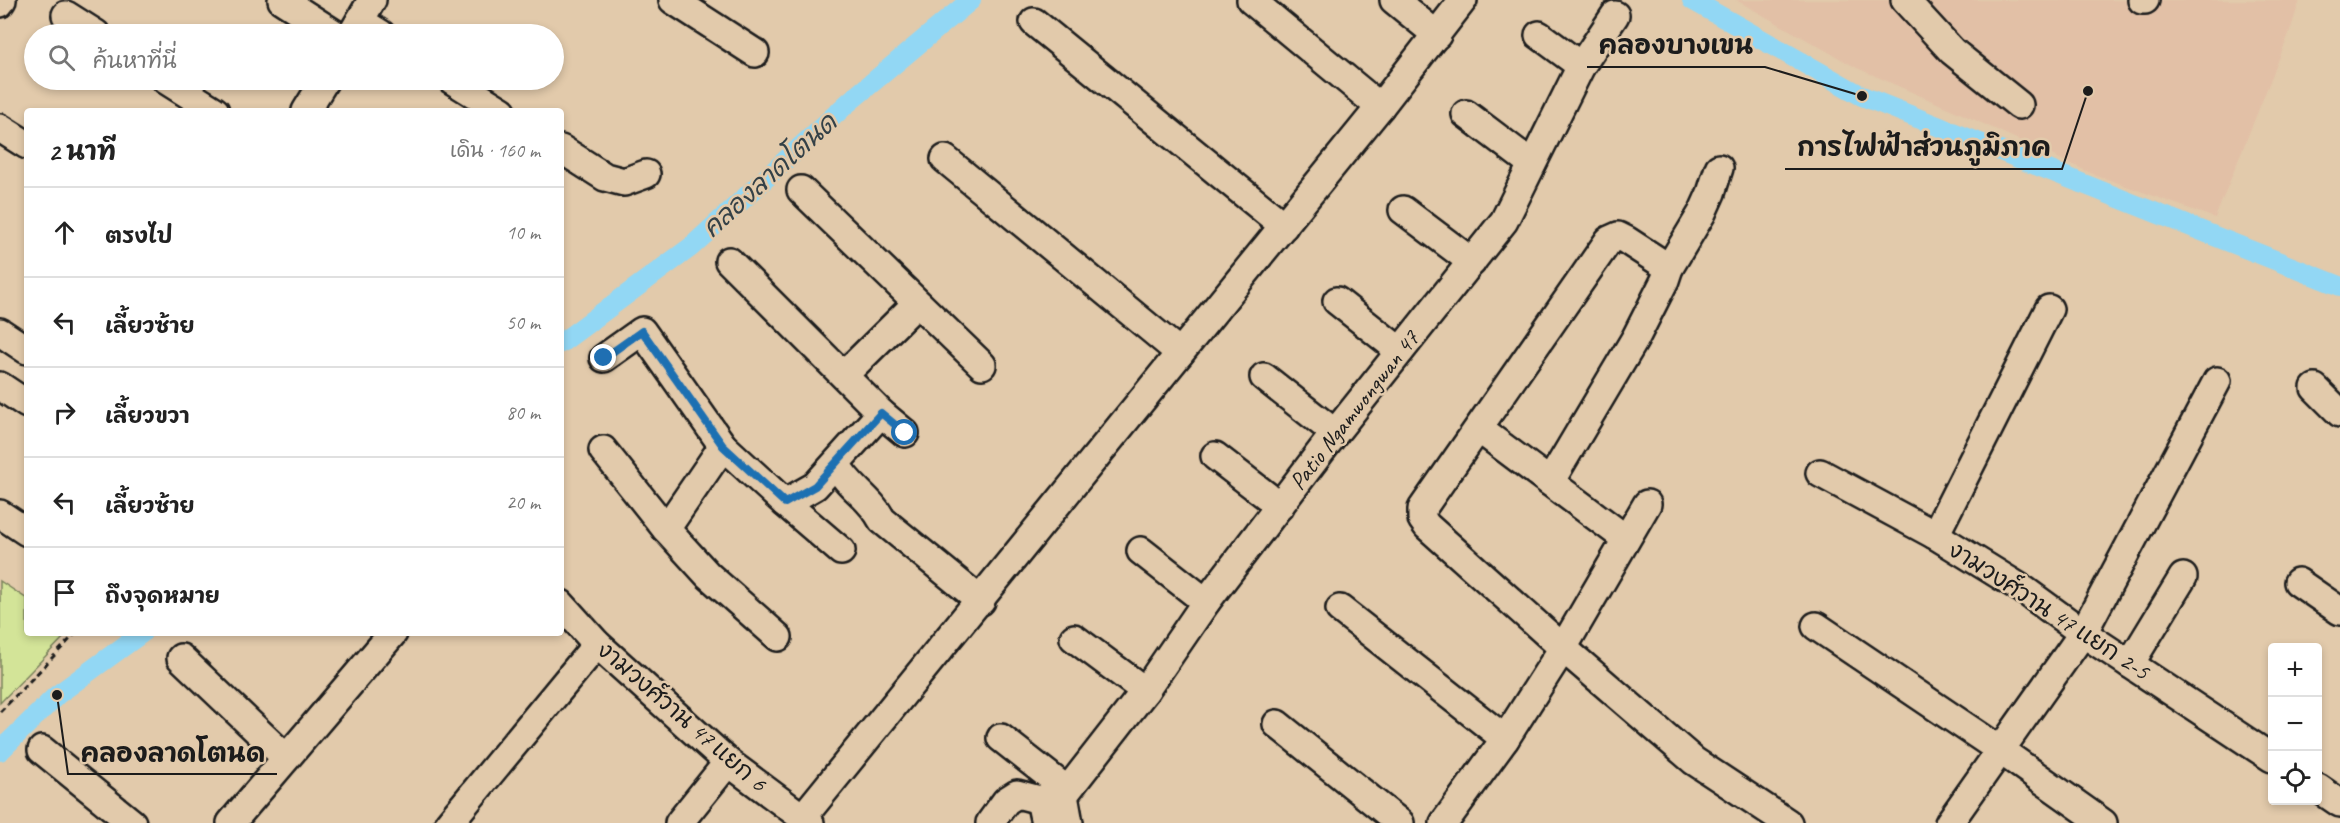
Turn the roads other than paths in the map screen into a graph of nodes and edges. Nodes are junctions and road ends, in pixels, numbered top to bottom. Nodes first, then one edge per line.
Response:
1 (282, 0) edge
2 (673, 0) edge
3 (1251, 0) edge
4 (1394, 0) edge
5 (1463, 0) edge
6 (1905, 0) edge
7 (66, 15) dead end
8 (1614, 15) dead end
9 (1034, 22) dead end
10 (80, 24) edge
11 (319, 24) edge
12 (1437, 35) junction
13 (1539, 35) dead end
14 (755, 53) dead end
15 (1581, 66) junction
16 (182, 90) edge
17 (319, 90) edge
18 (468, 90) edge
19 (2019, 105) dead end
20 (1380, 107) junction
21 (210, 108) edge
22 (308, 108) edge
23 (497, 108) edge
24 (1466, 114) dead end
25 (0, 128) edge
26 (24, 143) edge
27 (564, 151) edge
28 (945, 159) dead end
29 (1533, 164) junction
30 (1719, 168) dead end
31 (646, 174) dead end
32 (801, 190) dead end
33 (1403, 210) dead end
34 (1284, 226) junction
35 (729, 261) dead end
36 (1472, 262) junction
37 (1669, 268) junction
38 (1337, 301) dead end
39 (917, 303) junction
40 (2049, 309) dead end
41 (1400, 351) junction
42 (1180, 353) junction
43 (604, 358) dead end
44 (982, 365) dead end
45 (844, 375) junction
46 (1264, 377) dead end
47 (2217, 381) dead end
48 (0, 386) edge
49 (2315, 388) dead end
50 (24, 402) edge
51 (881, 413) junction
52 (2340, 413) edge
53 (1479, 429) junction
54 (1335, 432) junction
55 (905, 433) dead end
56 (723, 446) junction
57 (603, 450) dead end
58 (1215, 456) dead end
59 (836, 464) junction
60 (1820, 473) dead end
61 (1550, 482) junction
62 (815, 486) junction
63 (785, 503) junction
64 (1647, 504) dead end
65 (1280, 506) junction
66 (0, 514) edge
67 (882, 520) junction
68 (666, 529) junction
69 (24, 530) edge
70 (1935, 535) junction
71 (1626, 539) junction
72 (841, 550) dead end
73 (1141, 551) dead end
74 (2183, 577) dead end
75 (2298, 582) dead end
76 (981, 601) junction
77 (1206, 602) junction
78 (564, 607) edge
79 (1340, 609) dead end
80 (2340, 612) edge
81 (1816, 626) dead end
82 (2083, 633) junction
83 (380, 637) edge
84 (778, 637) dead end
85 (1074, 638) dead end
86 (597, 644) junction
87 (1563, 648) junction
88 (181, 658) dead end
89 (2130, 664) junction
90 (1145, 691) junction
91 (1277, 724) dead end
92 (1001, 738) dead end
93 (1505, 739) junction
94 (42, 750) dead end
95 (2000, 750) junction
96 (2268, 755) edge
97 (286, 758) junction
98 (728, 762) junction
99 (2322, 791) edge
100 (1054, 802) edge
101 (2340, 803) edge
102 (806, 820) edge
103 (132, 823) edge
104 (231, 823) edge
105 (449, 823) edge
106 (679, 823) edge
107 (990, 823) edge
108 (1070, 823) edge
109 (1400, 823) edge
110 (1443, 823) edge
111 (1788, 823) edge
112 (1949, 823) edge
113 (2103, 823) edge

1 - 11 street
2 - 14 street
3 - 20 street
4 - 12 street
5 - 12 street
6 - 19 street
7 - 10 street
8 - 15 street, Patio Ngamwongwan 47
9 - 34 street
12 - 20 street
13 - 15 street
15 - 29 street, Patio Ngamwongwan 47
16 - 21 street
17 - 22 street
18 - 23 street
20 - 34 street
24 - 29 street
25 - 26 street
27 - 31 street
28 - 42 street
29 - 36 street, Patio Ngamwongwan 47
30 - 37 street
32 - 39 street
33 - 36 street
34 - 42 street
35 - 45 street
36 - 41 street, Patio Ngamwongwan 47
37 - 53 street
37 - 61 street
38 - 41 street
39 - 44 street
39 - 45 street
40 - 70 street
41 - 54 street, Patio Ngamwongwan 47
42 - 76 street
43 - 56 street
45 - 51 street
46 - 54 street
47 - 82 street
48 - 50 street
49 - 52 street
51 - 55 street
51 - 59 street
53 - 61 street
53 - 87 street
54 - 65 street, Patio Ngamwongwan 47
56 - 63 street
56 - 68 street
57 - 68 street
58 - 65 street
59 - 62 street
59 - 67 street
60 - 70 street, งามวงศ์วาน 47 แยก 2-5
61 - 71 street
62 - 63 street
62 - 67 street
63 - 72 street
64 - 71 street
65 - 77 street, Patio Ngamwongwan 47
66 - 69 street
67 - 76 street
68 - 84 street
70 - 82 street, งามวงศ์วาน 47 แยก 2-5
71 - 87 street
73 - 77 street
74 - 89 street
75 - 80 street
76 - 102 street
77 - 90 street, Patio Ngamwongwan 47
78 - 86 street, งามวงศ์วาน 47 แยก 6
79 - 93 street
81 - 95 street
82 - 89 street, งามวงศ์วาน 47 แยก 2-5
82 - 95 street
83 - 97 street
85 - 90 street
86 - 98 street, งามวงศ์วาน 47 แยก 6
86 - 105 street
87 - 93 street
87 - 111 street
88 - 97 street
89 - 96 street, งามวงศ์วาน 47 แยก 2-5
90 - 100 street, Patio Ngamwongwan 47
91 - 109 street
92 - 100 street
93 - 110 street
94 - 103 street
95 - 112 street
95 - 113 street
97 - 104 street
98 - 102 street, งามวงศ์วาน 47 แยก 6
98 - 106 street
99 - 101 street
100 - 107 street
100 - 108 street

